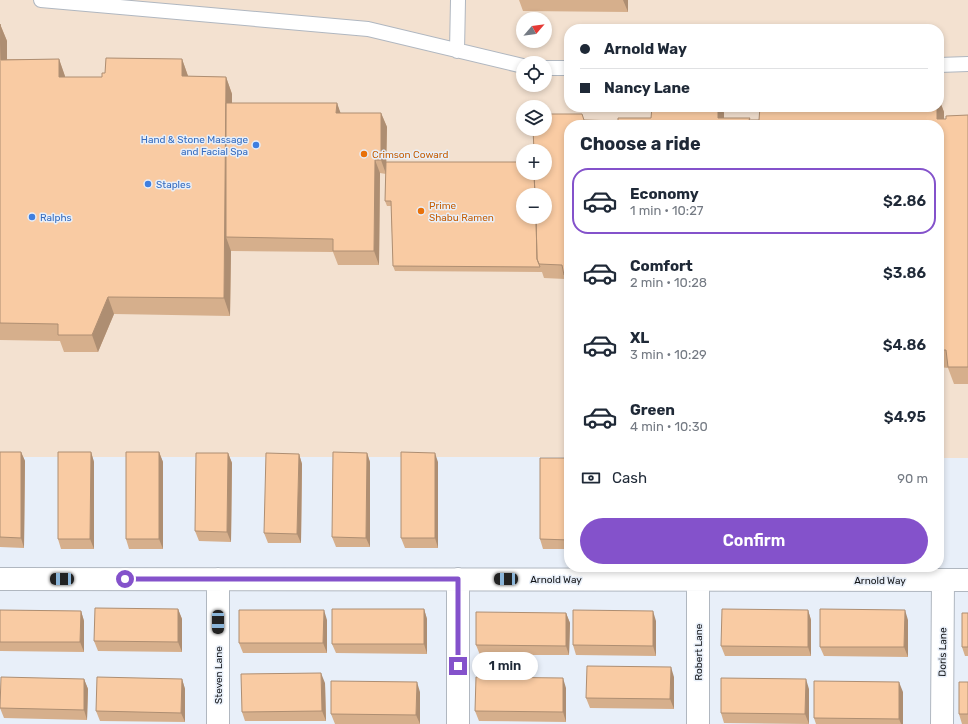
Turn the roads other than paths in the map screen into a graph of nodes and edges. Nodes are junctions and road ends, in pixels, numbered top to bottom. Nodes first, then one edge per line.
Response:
1 (41, 0) edge
2 (458, 0) edge
3 (457, 51) junction
4 (516, 64) edge
5 (968, 64) edge
6 (944, 65) edge
7 (552, 68) edge
8 (564, 68) edge
9 (0, 579) edge
10 (218, 579) junction
11 (458, 579) junction
12 (698, 579) junction
13 (943, 580) junction
14 (968, 580) edge
15 (218, 724) edge
16 (458, 724) edge
17 (698, 724) edge
18 (942, 724) edge

1 - 3 lane
2 - 3 lane
3 - 4 lane
5 - 6 lane
7 - 8 lane
9 - 10 street, Arnold Way
10 - 11 street, Arnold Way
10 - 15 street, Steven Lane
11 - 12 street, Arnold Way
11 - 16 street
12 - 13 street, Arnold Way
12 - 17 street, Robert Lane
13 - 14 street, Arnold Way
13 - 18 street, Doris Lane

